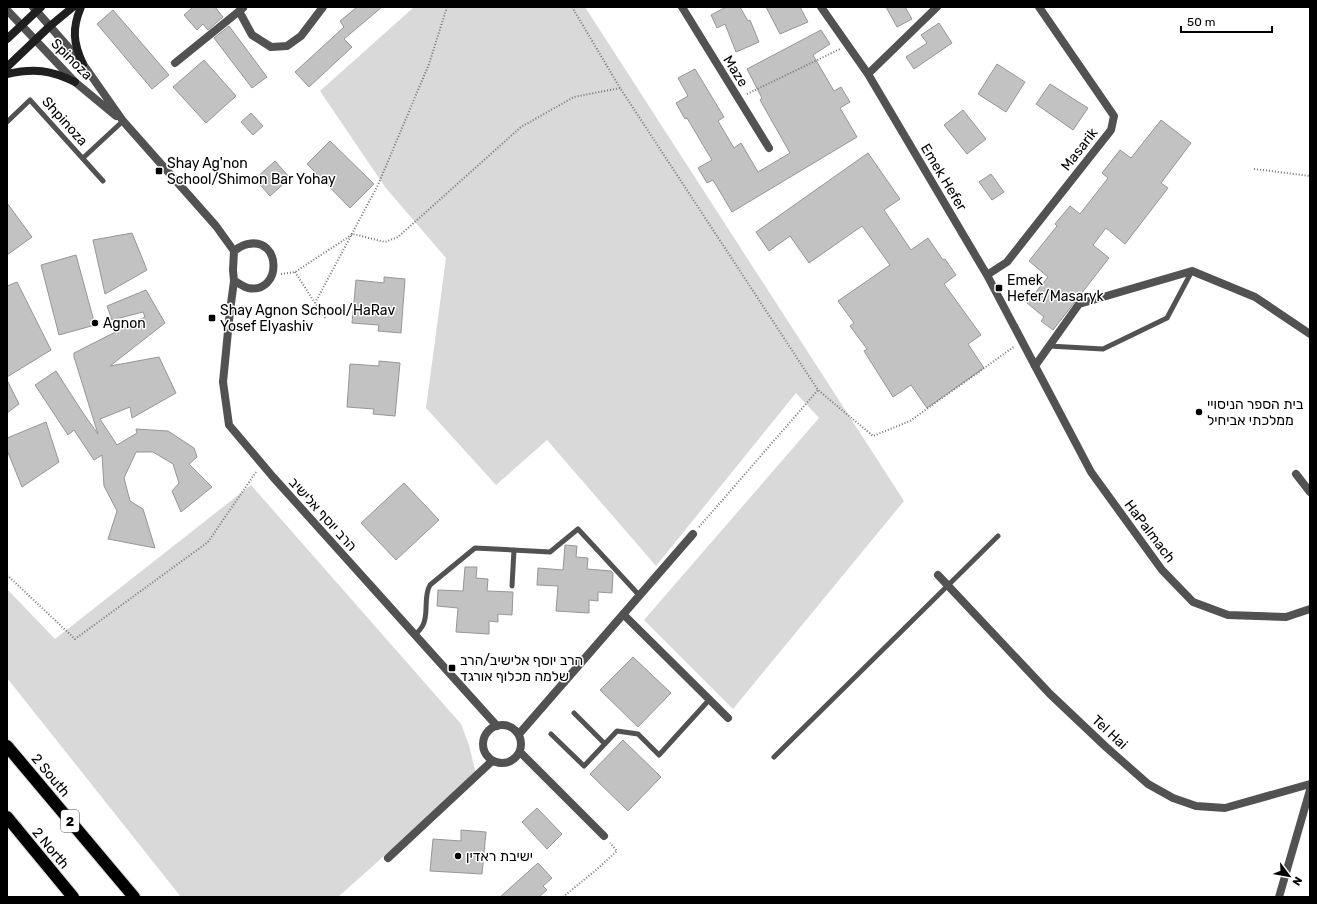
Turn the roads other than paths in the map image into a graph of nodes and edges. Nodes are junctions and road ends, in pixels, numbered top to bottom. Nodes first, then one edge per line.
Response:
1 (73, 7) edge
2 (81, 7) edge
3 (323, 7) edge
4 (682, 7) edge
5 (822, 7) edge
6 (936, 7) edge
7 (1039, 7) edge
8 (37, 8) edge
9 (241, 9) edge
10 (7, 10) edge
11 (21, 26) junction
12 (50, 26) junction
13 (7, 39) edge
14 (35, 40) junction
15 (175, 63) dead end
16 (83, 64) junction
17 (7, 67) edge
18 (7, 74) edge
19 (868, 74) junction
20 (75, 82) junction
21 (123, 121) junction
22 (7, 122) edge
23 (769, 148) dead end
24 (82, 158) junction
25 (103, 181) dead end
26 (234, 251) junction
27 (1192, 271) junction
28 (987, 275) junction
29 (234, 281) junction
30 (1310, 334) edge
31 (1049, 346) junction
32 (1036, 366) junction
33 (1296, 474) dead end
34 (1310, 492) edge
35 (693, 534) road end
36 (998, 536) dead end
37 (514, 550) junction
38 (938, 575) dead end
39 (948, 585) junction
40 (512, 586) dead end
41 (639, 595) junction
42 (1310, 609) edge
43 (623, 614) junction
44 (415, 635) junction
45 (709, 700) junction
46 (574, 713) dead end
47 (728, 718) dead end
48 (497, 726) junction
49 (519, 734) junction
50 (551, 734) dead end
51 (7, 740) edge
52 (605, 744) junction
53 (7, 746) edge
54 (520, 752) junction
55 (774, 757) dead end
56 (492, 762) junction
57 (32, 776) junction
58 (1310, 784) edge
59 (1310, 790) edge
60 (7, 817) edge
61 (604, 836) road end
62 (388, 858) dead end
63 (73, 897) edge
64 (134, 897) edge
65 (1279, 897) edge

1 - 12 main road
2 - 16 main road
3 - 9 street
4 - 23 street, Maze
5 - 19 street, Emek Hefer
6 - 19 street
7 - 28 street, Masarik
8 - 11 main road
8 - 12 street, Spinoza
9 - 15 street
10 - 11 street, Spinoza
11 - 13 main road
11 - 14 street, Spinoza
12 - 14 main road
12 - 16 street, Spinoza
14 - 17 main road
14 - 20 street, Spinoza
16 - 21 street, Spinoza
18 - 20 main road
19 - 28 street, Emek Hefer
20 - 21 street, Spinoza
21 - 24 lane
21 - 26 street, Spinoza
22 - 24 lane, Shpinoza
24 - 25 lane, Shpinoza
26 - 29 street
26 - 29 street
27 - 30 street
27 - 31 street
27 - 31 lane
28 - 32 street, Emek Hefer
29 - 44 street, הרב יוסף אלישיב
31 - 32 street
32 - 42 street, HaPalmach
33 - 34 street
35 - 41 street
36 - 39 lane
37 - 40 lane
37 - 41 lane
37 - 44 lane
38 - 39 street, Tel Hai
39 - 55 lane
39 - 58 street, Tel Hai
41 - 43 street
43 - 45 street
43 - 49 street
44 - 48 street, הרב יוסף אלישיב
45 - 47 street
45 - 52 lane
46 - 52 lane
48 - 49 street
48 - 56 street
49 - 54 street
50 - 52 lane
51 - 57 highway
53 - 57 highway, 2 South / 2
54 - 56 street
54 - 61 street
56 - 62 street
57 - 64 highway, 2 South / 2
59 - 65 street
60 - 63 highway, 2 North

